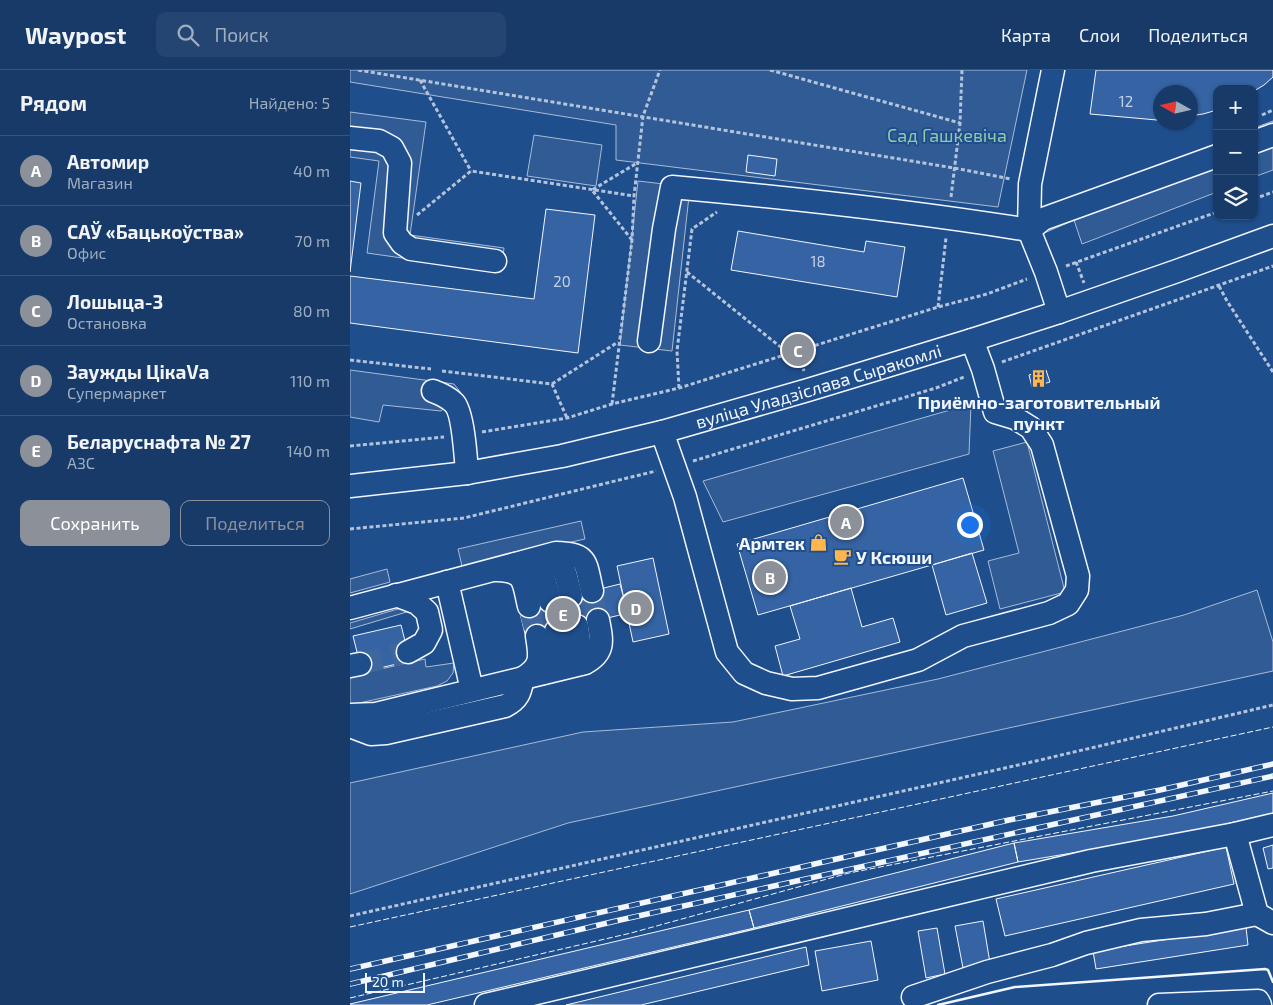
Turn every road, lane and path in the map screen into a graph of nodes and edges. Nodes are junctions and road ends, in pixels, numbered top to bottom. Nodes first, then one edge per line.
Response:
1 (358, 70) edge
2 (660, 70) edge
3 (770, 70) edge
4 (962, 70) edge
5 (1053, 70) edge
6 (420, 80) junction
7 (643, 116) junction
8 (1273, 135) edge
9 (350, 138) edge
10 (1258, 141) edge
11 (1213, 157) edge
12 (638, 162) junction
13 (471, 171) junction
14 (1030, 184) junction
15 (592, 190) junction
16 (1273, 192) edge
17 (634, 196) junction
18 (1258, 198) edge
19 (1213, 213) edge
20 (692, 229) dead end
21 (1029, 230) junction
22 (394, 233) junction
23 (1273, 236) edge
24 (632, 240) junction
25 (495, 261) dead end
26 (1273, 266) edge
27 (687, 272) junction
28 (1046, 272) junction
29 (1218, 286) junction
30 (1059, 312) junction
31 (972, 340) junction
32 (649, 341) dead end
33 (618, 342) junction
34 (788, 353) junction
35 (350, 360) edge
36 (983, 369) junction
37 (1273, 372) edge
38 (552, 384) junction
39 (680, 388) junction
40 (433, 391) dead end
41 (612, 404) junction
42 (567, 418) junction
43 (662, 432) junction
44 (463, 435) junction
45 (350, 446) edge
46 (674, 467) junction
47 (467, 473) junction
48 (350, 486) edge
49 (350, 529) edge
50 (513, 564) junction
51 (447, 582) junction
52 (396, 595) junction
53 (350, 608) edge
54 (598, 620) tunnel mouth
55 (408, 652) tunnel mouth
56 (543, 673) junction
57 (472, 690) junction
58 (1273, 705) edge
59 (350, 715) edge
60 (350, 726) edge
61 (1273, 825) edge
62 (1236, 834) junction
63 (350, 916) edge
64 (1265, 919) edge
65 (913, 996) dead end
66 (486, 1005) edge
67 (1158, 1005) edge
68 (1260, 1005) edge

1 - 6 path
2 - 7 path
3 - 4 path
5 - 14 street
6 - 7 path
6 - 13 path
7 - 12 path
7 - 14 path
8 - 10 street
9 - 22 street
11 - 21 street
12 - 15 path
12 - 17 path
13 - 15 path
13 - 22 path
14 - 21 street
15 - 17 path
15 - 24 path
16 - 18 path
17 - 24 path
19 - 28 path
20 - 27 path
21 - 28 street
21 - 32 street
22 - 25 street
23 - 30 street, вуліца Уладзіслава Сыракомлі
24 - 33 path
26 - 29 path
27 - 34 path
27 - 39 path
28 - 30 street
28 - 34 path
29 - 36 path
29 - 37 path
30 - 31 street, вуліца Уладзіслава Сыракомлі
31 - 36 street
31 - 43 street, вуліца Уладзіслава Сыракомлі
33 - 38 path
33 - 41 path
34 - 39 path
35 - 38 path
36 - 46 path
36 - 46 street
38 - 42 path
39 - 41 path
40 - 44 street
41 - 42 path
42 - 44 path
43 - 46 street
43 - 47 street, вуліца Уладзіслава Сыракомлі
44 - 45 path
44 - 47 street
46 - 49 path
47 - 48 street, вуліца Уладзіслава Сыракомлі
50 - 50 street
50 - 51 street
51 - 52 street
51 - 57 street
52 - 53 street
52 - 55 street
54 - 56 street
56 - 56 street
56 - 57 street
56 - 60 street
57 - 59 street
58 - 63 path
61 - 62 street
62 - 64 street
62 - 66 street
64 - 65 street
67 - 68 street

